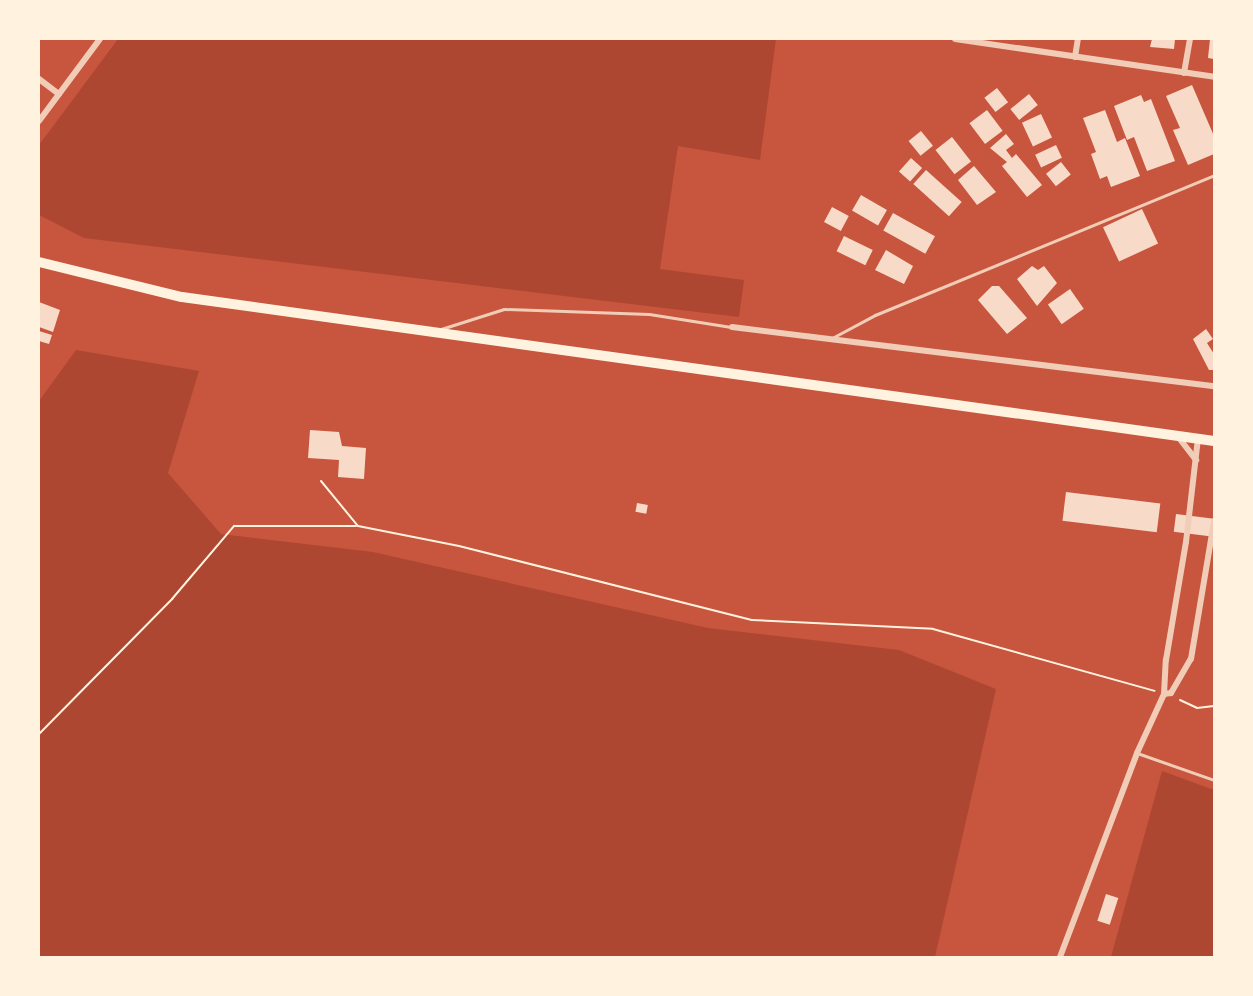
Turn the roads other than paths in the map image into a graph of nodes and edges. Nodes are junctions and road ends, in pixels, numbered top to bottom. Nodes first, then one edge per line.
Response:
1 (100, 39) edge
2 (955, 39) edge
3 (1078, 39) edge
4 (1190, 39) edge
5 (979, 41) edge
6 (1075, 57) junction
7 (1184, 73) junction
8 (1214, 77) edge
9 (39, 79) edge
10 (59, 94) junction
11 (39, 121) edge
12 (1214, 175) edge
13 (39, 262) edge
14 (732, 327) joint
15 (438, 330) junction
16 (830, 339) junction
17 (1214, 386) edge
18 (1177, 435) junction
19 (1198, 439) junction
20 (1214, 441) edge
21 (1197, 462) junction
22 (1214, 521) edge
23 (1164, 694) junction
24 (1137, 753) junction
25 (1214, 780) edge
26 (1060, 957) edge

1 - 10 street
2 - 5 street
3 - 6 street
4 - 7 street
5 - 6 street
6 - 7 street
7 - 8 street
9 - 10 street
10 - 11 street
12 - 16 lane
13 - 15 main road
14 - 15 lane
14 - 16 street
15 - 18 main road
16 - 17 street
18 - 19 main road
18 - 21 street
19 - 20 main road
19 - 21 street
21 - 23 street
22 - 23 street
23 - 24 street
24 - 25 lane
24 - 26 street

